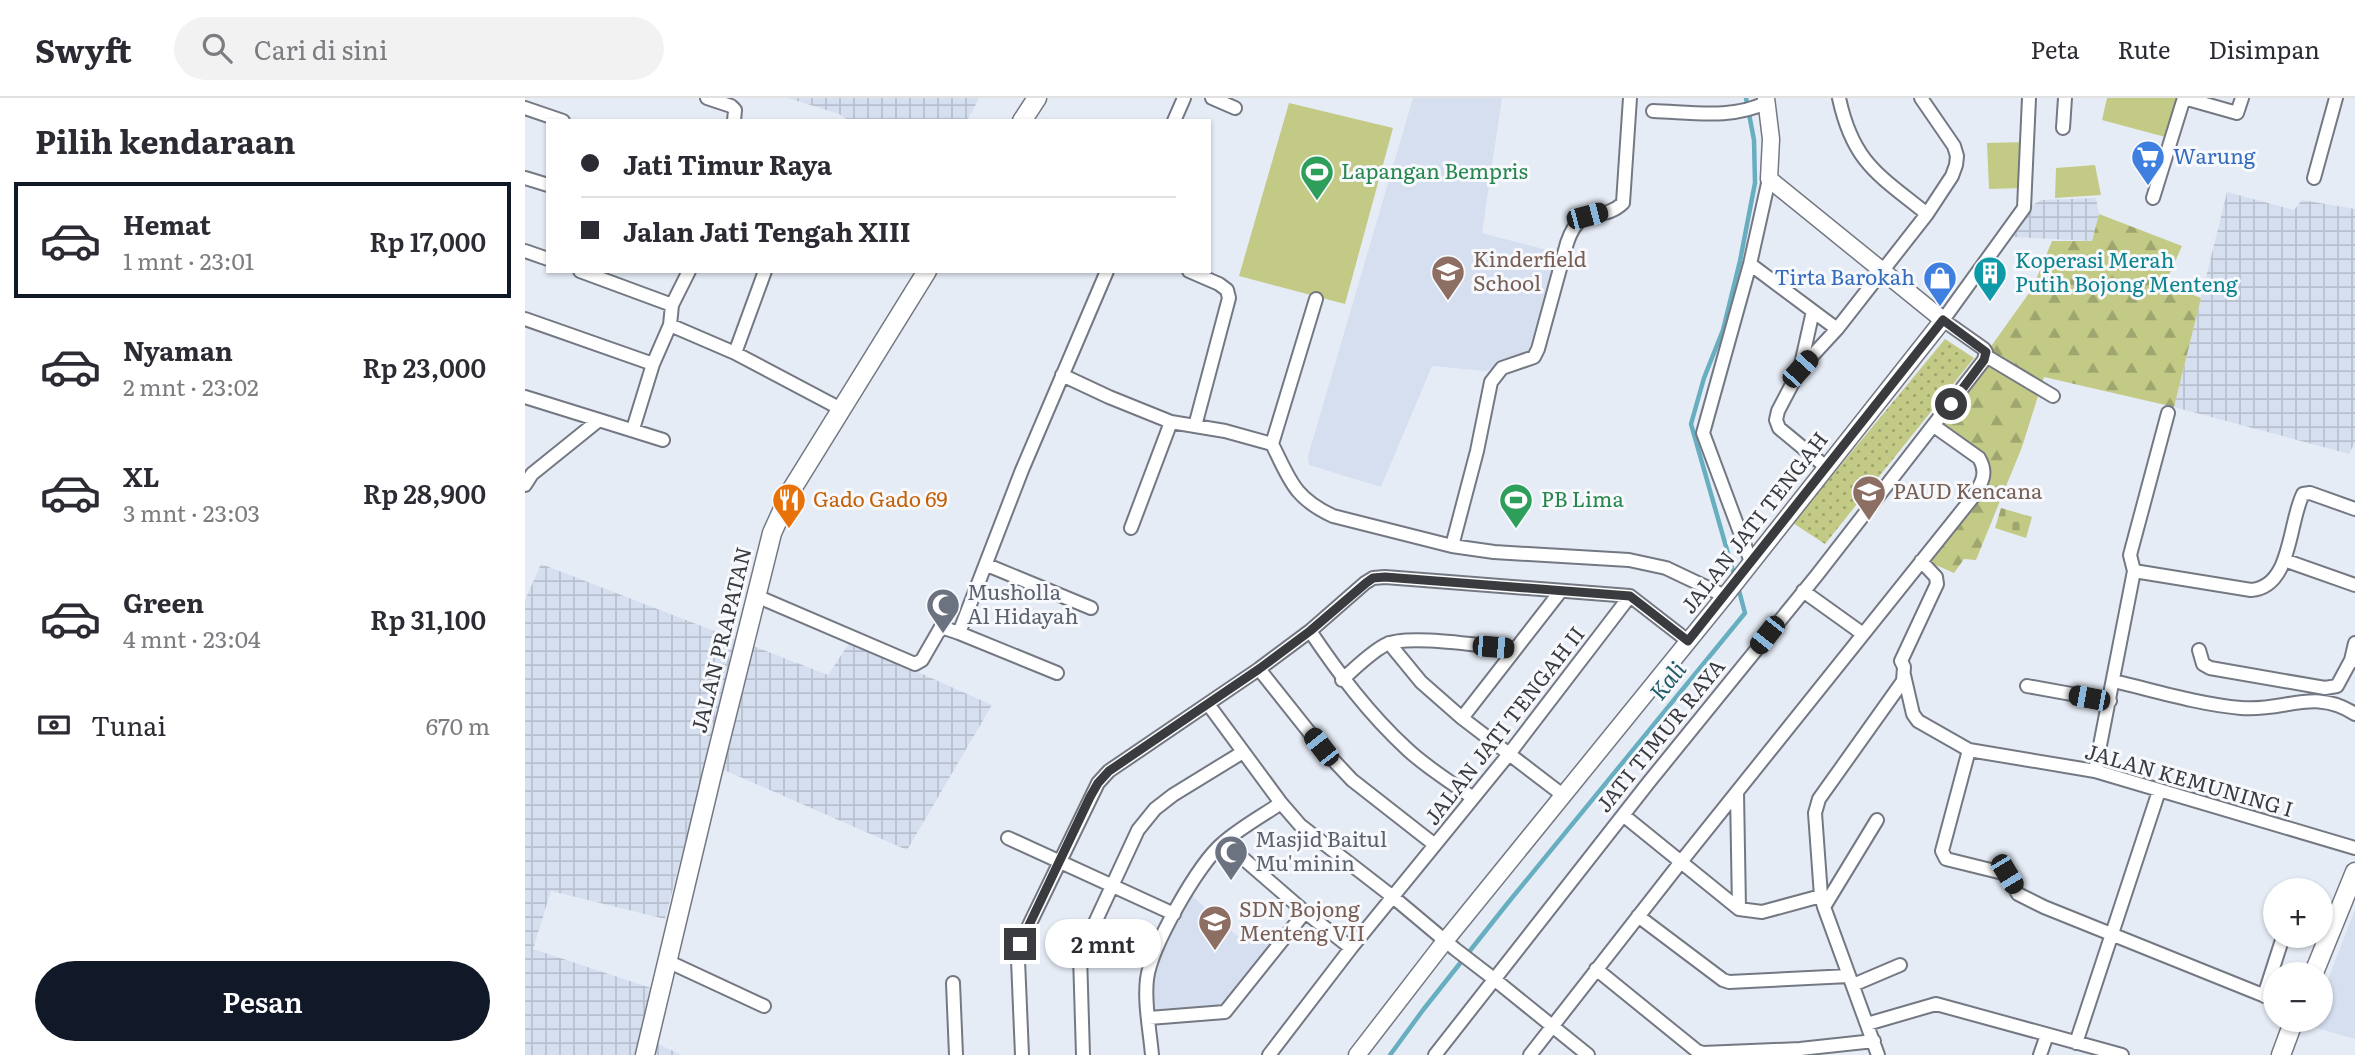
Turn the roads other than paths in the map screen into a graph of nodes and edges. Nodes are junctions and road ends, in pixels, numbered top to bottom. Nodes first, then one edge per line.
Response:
1 (706, 98) edge
2 (1037, 98) edge
3 (1184, 98) edge
4 (1212, 98) edge
5 (1630, 98) edge
6 (1839, 98) edge
7 (1921, 98) edge
8 (2029, 98) edge
9 (2065, 98) edge
10 (2242, 98) edge
11 (2336, 98) edge
12 (1758, 105) edge
13 (525, 108) edge
14 (1235, 108) dead end
15 (1653, 111) dead end
16 (556, 119) edge
17 (734, 119) edge
18 (1023, 119) edge
19 (1175, 119) edge
20 (2063, 128) dead end
21 (525, 177) edge
22 (2314, 178) dead end
23 (1769, 179) junction
24 (546, 184) edge
25 (2153, 198) dead end
26 (1927, 214) junction
27 (525, 251) edge
28 (546, 258) edge
29 (1750, 264) junction
30 (1882, 270) junction
31 (585, 273) edge
32 (688, 273) edge
33 (764, 273) edge
34 (926, 273) edge
35 (1106, 273) edge
36 (1194, 273) edge
37 (1316, 299) dead end
38 (672, 305) junction
39 (1813, 311) junction
40 (525, 319) edge
41 (1943, 320) junction
42 (670, 325) junction
43 (1837, 329) junction
44 (735, 353) junction
45 (1986, 356) junction
46 (653, 364) junction
47 (1800, 369) junction
48 (1062, 375) junction
49 (2053, 396) dead end
50 (525, 397) edge
51 (841, 409) junction
52 (2168, 413) dead end
53 (599, 420) junction
54 (1171, 422) junction
55 (1195, 426) junction
56 (1934, 426) junction
57 (633, 429) junction
58 (663, 440) dead end
59 (1272, 444) junction
60 (1826, 467) junction
61 (527, 477) edge
62 (2355, 509) edge
63 (1131, 528) dead end
64 (1452, 546) junction
65 (2284, 560) junction
66 (1921, 561) junction
67 (1751, 562) junction
68 (987, 565) junction
69 (2134, 571) junction
70 (2355, 585) edge
71 (1732, 586) junction
72 (1803, 591) junction
73 (1560, 592) junction
74 (756, 596) junction
75 (1630, 596) junction
76 (1091, 608) dead end
77 (1310, 631) junction
78 (959, 633) junction
79 (1863, 634) junction
80 (1688, 641) junction
81 (1389, 643) junction
82 (2355, 643) edge
83 (1515, 649) junction
84 (2199, 650) dead end
85 (2353, 660) edge
86 (1259, 669) junction
87 (1057, 673) dead end
88 (1904, 675) junction
89 (1342, 680) junction
90 (2114, 681) junction
91 (2027, 686) dead end
92 (2110, 701) junction
93 (1208, 704) junction
94 (2355, 714) edge
95 (1462, 718) junction
96 (1969, 750) junction
97 (1243, 752) junction
98 (1509, 754) junction
99 (2095, 771) junction
100 (2159, 791) junction
101 (1737, 792) junction
102 (1563, 796) junction
103 (1473, 798) junction
104 (1281, 803) junction
105 (1623, 815) junction
106 (1877, 820) dead end
107 (1008, 838) dead end
108 (1224, 842) junction
109 (1435, 845) junction
110 (2355, 848) edge
111 (1060, 860) junction
112 (1680, 863) junction
113 (2355, 872) edge
114 (1111, 886) junction
115 (1393, 897) junction
116 (1822, 902) junction
117 (1739, 909) junction
118 (1305, 912) junction
119 (1174, 914) junction
120 (1638, 916) junction
121 (2111, 933) junction
122 (1450, 945) junction
123 (1351, 948) junction
124 (667, 961) junction
125 (2318, 962) edge
126 (1900, 965) dead end
127 (1596, 969) junction
128 (1489, 975) junction
129 (1851, 980) junction
130 (953, 983) dead end
131 (2263, 996) edge
132 (764, 1006) dead end
133 (1149, 1018) junction
134 (1867, 1024) junction
135 (1553, 1026) junction
136 (2290, 1032) edge
137 (2047, 1035) junction
138 (1874, 1041) junction
139 (2076, 1043) junction
140 (645, 1055) edge
141 (956, 1055) edge
142 (1022, 1055) edge
143 (1083, 1055) edge
144 (1152, 1055) edge
145 (1269, 1055) edge
146 (1357, 1055) edge
147 (1435, 1055) edge
148 (1530, 1055) edge
149 (1588, 1055) edge
150 (1878, 1055) edge
151 (2040, 1055) edge
152 (2122, 1055) edge
153 (2281, 1055) edge

1 - 17 street
2 - 18 main road
3 - 19 street
4 - 14 street
5 - 64 street
6 - 26 street
7 - 26 street
8 - 41 street
9 - 20 street
10 - 25 street
11 - 22 street
12 - 15 street
12 - 23 street
13 - 16 street
21 - 24 street
23 - 29 street
23 - 30 street
26 - 30 street
27 - 28 street
29 - 39 street
29 - 67 street
30 - 41 street
30 - 43 street
31 - 38 street
32 - 38 street
33 - 44 street
34 - 51 main road, JALAN PRAPATAN
35 - 48 street
36 - 55 street
37 - 59 street
38 - 42 street
39 - 43 street
39 - 47 street
40 - 46 street
41 - 45 street
41 - 60 street, JALAN JATI TENGAH
42 - 44 street
42 - 46 street
43 - 47 street
44 - 51 street
45 - 49 street
45 - 56 street, JATI TIMUR RAYA
46 - 57 street
47 - 60 street
48 - 54 street
48 - 68 street
50 - 53 street
51 - 74 main road, JALAN PRAPATAN
52 - 69 street
53 - 57 street
53 - 61 street
54 - 55 street
54 - 63 street
55 - 59 street
56 - 66 street
56 - 72 street, JATI TIMUR RAYA
57 - 58 street
59 - 64 street
60 - 67 street, JALAN JATI TENGAH
62 - 65 street
64 - 71 street
65 - 69 street
65 - 70 street
66 - 79 street
66 - 88 street
67 - 71 street, JALAN JATI TENGAH
68 - 76 street
68 - 78 street
69 - 90 street
71 - 80 street, JALAN JATI TENGAH
72 - 79 street
72 - 105 street, JATI TIMUR RAYA
73 - 75 street
73 - 77 street
73 - 83 street
74 - 78 street
74 - 124 main road, JALAN PRAPATAN
75 - 80 street
75 - 98 street, JALAN JATI TENGAH II
77 - 86 street
77 - 89 street
78 - 87 street
79 - 101 street
80 - 102 street, JALAN JATI TENGAH
81 - 83 street
81 - 89 street
81 - 95 street
82 - 85 street
83 - 95 street
84 - 85 street
86 - 93 street
86 - 109 street
88 - 96 street, JALAN KEMUNING I
88 - 116 street
89 - 103 street
90 - 92 street
90 - 94 street
91 - 92 street
92 - 99 street
93 - 97 street
93 - 111 street
95 - 98 street
96 - 99 street, JALAN KEMUNING I
96 - 121 street
97 - 104 street
97 - 114 street
98 - 102 street
98 - 103 street, JALAN JATI TENGAH II
99 - 100 street, JALAN KEMUNING I
100 - 110 street, JALAN KEMUNING I
100 - 121 street
101 - 112 street
101 - 117 street
102 - 122 street, JALAN JATI TENGAH
103 - 109 street, JALAN JATI TENGAH II
104 - 108 street
104 - 115 street
105 - 112 street
105 - 128 street, JATI TIMUR RAYA
106 - 116 street
107 - 111 street
108 - 118 street
108 - 119 street
109 - 115 street, JALAN JATI TENGAH II
111 - 114 street
111 - 142 street
112 - 117 street
112 - 120 street
113 - 125 main road
114 - 119 street
114 - 143 street
115 - 122 street
115 - 123 street, JALAN JATI TENGAH II
116 - 117 street
116 - 129 street
118 - 123 street
118 - 133 street
119 - 133 street
120 - 127 street
120 - 129 street
121 - 131 street
121 - 139 street
122 - 128 street
122 - 146 street, JALAN JATI TENGAH
123 - 145 street, JALAN JATI TENGAH II
124 - 132 street
124 - 140 main road, JALAN PRAPATAN
126 - 129 street
127 - 135 street
127 - 138 street
128 - 135 street
128 - 147 street, JATI TIMUR RAYA
129 - 134 street
130 - 141 street
133 - 144 street
134 - 137 street
134 - 138 street
135 - 148 street
135 - 149 street
136 - 153 main road
137 - 139 street
137 - 151 street
138 - 150 street
139 - 152 street

